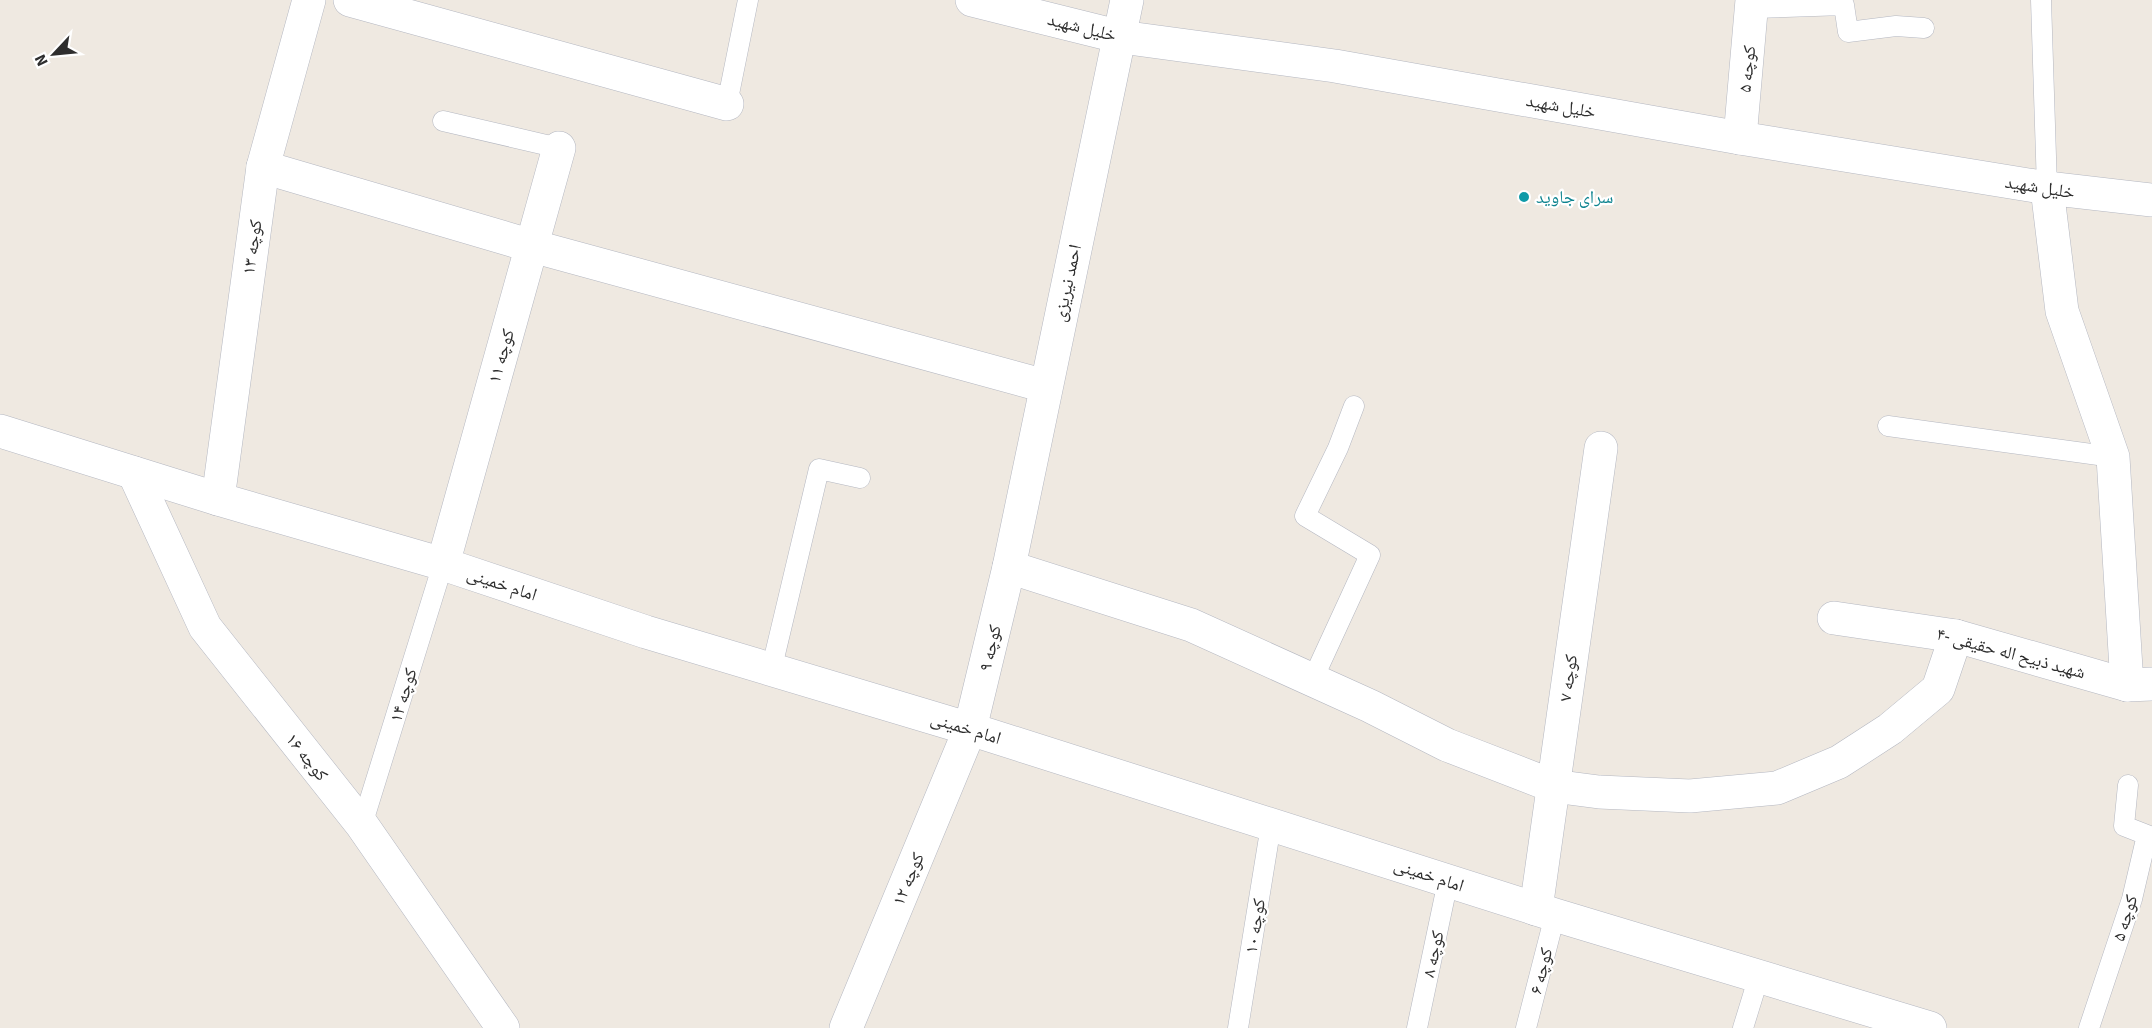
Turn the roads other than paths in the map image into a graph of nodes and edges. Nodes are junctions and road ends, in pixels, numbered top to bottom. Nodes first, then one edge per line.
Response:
1 (309, 0) edge
2 (350, 0) edge
3 (748, 0) edge
4 (972, 0) edge
5 (1127, 0) edge
6 (2041, 0) edge
7 (1011, 4) edge
8 (1753, 4) edge
9 (1924, 28) dead end
10 (1121, 37) junction
11 (727, 104) joint
12 (443, 121) dead end
13 (1740, 138) junction
14 (560, 148) joint
15 (263, 168) junction
16 (2047, 188) junction
17 (2152, 200) edge
18 (532, 246) junction
19 (1045, 386) junction
20 (1354, 406) dead end
21 (1888, 426) dead end
22 (0, 431) edge
23 (1601, 448) dead end
24 (2112, 457) junction
25 (134, 473) junction
26 (860, 478) dead end
27 (218, 499) junction
28 (443, 564) junction
29 (1009, 567) junction
30 (1834, 618) dead end
31 (1956, 636) junction
32 (771, 671) junction
33 (1312, 681) junction
34 (2140, 685) edge
35 (970, 729) junction
36 (2128, 785) dead end
37 (1553, 786) junction
38 (362, 825) junction
39 (1271, 825) junction
40 (1448, 881) junction
41 (1546, 912) junction
42 (1759, 976) junction
43 (501, 1027) edge
44 (846, 1028) edge
45 (1238, 1028) edge
46 (1417, 1028) edge
47 (1526, 1028) edge
48 (1743, 1028) edge
49 (1930, 1028) edge
50 (2089, 1028) edge

1 - 15 street, کوچه ۱۳
2 - 11 street
3 - 11 lane
4 - 7 street, خلیل شهید
5 - 10 street, احمد نیریزی
6 - 16 lane
7 - 10 street, خلیل شهید
8 - 9 lane
8 - 13 street, کوچه ۵
10 - 13 street, خلیل شهید
10 - 19 street, احمد نیریزی
12 - 14 lane
13 - 16 street, خلیل شهید
14 - 18 street, کوچه ۱۱
15 - 18 street
15 - 27 street, کوچه ۱۳
16 - 17 street, خلیل شهید
16 - 24 street
18 - 19 street
18 - 28 street, کوچه ۱۱
19 - 29 street, احمد نیریزی
20 - 33 lane
21 - 24 lane
22 - 25 street, امام خمینی
23 - 37 street, کوچه ۷
24 - 34 street
25 - 27 street, امام خمینی
25 - 38 street, کوچه ۱۶
26 - 32 lane
27 - 28 street, امام خمینی
28 - 32 street, امام خمینی
28 - 38 lane, کوچه ۱۴
29 - 33 street
29 - 35 street, کوچه ۹
30 - 31 street, ۴- شهید ذبیح اله حقیقی
31 - 34 street, ۴- شهید ذبیح اله حقیقی
31 - 37 street
32 - 35 street, امام خمینی
33 - 37 street
35 - 39 street, امام خمینی
35 - 44 street, کوچه ۱۲
36 - 50 lane, ۵ کوچه
37 - 41 street, کوچه ۷
38 - 43 street, کوچه ۱۶
39 - 40 street, امام خمینی
39 - 45 lane, کوچه ۱۰
40 - 41 street, امام خمینی
40 - 46 lane, کوچه ۸
41 - 42 street, امام خمینی
41 - 47 lane, کوچه ۶
42 - 48 lane
42 - 49 street, امام خمینی

